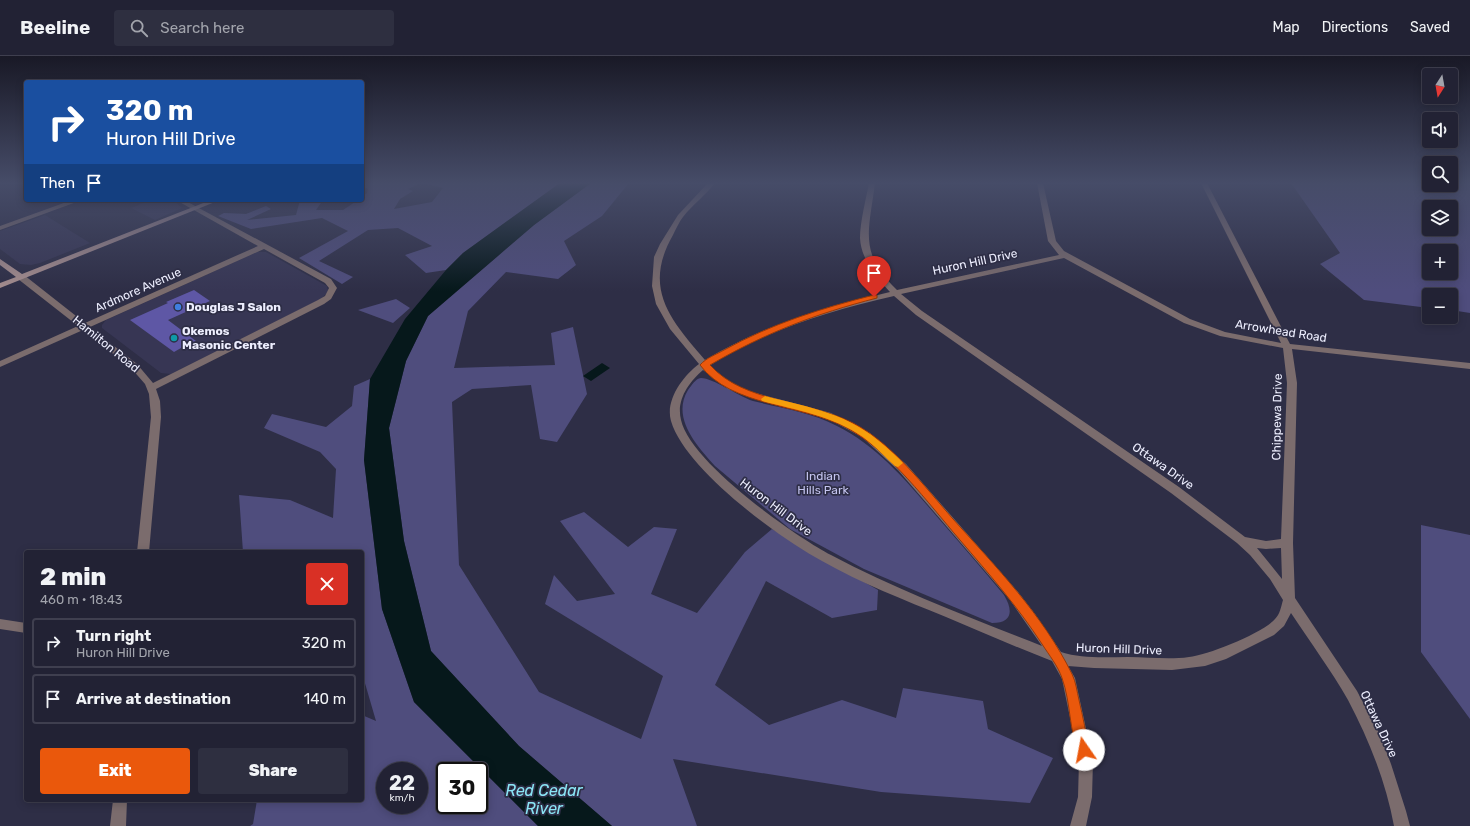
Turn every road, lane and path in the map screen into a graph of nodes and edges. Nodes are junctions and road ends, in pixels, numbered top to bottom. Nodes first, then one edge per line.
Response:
1 (26, 219) edge
2 (170, 219) edge
3 (214, 219) edge
4 (678, 219) edge
5 (867, 219) edge
6 (1047, 219) edge
7 (1222, 219) edge
8 (0, 228) edge
9 (264, 246) junction
10 (1065, 256) junction
11 (0, 261) edge
12 (21, 278) junction
13 (0, 286) edge
14 (895, 293) junction
15 (86, 327) junction
16 (1287, 346) junction
17 (0, 364) edge
18 (704, 365) junction
19 (1470, 366) edge
20 (152, 387) junction
21 (1241, 540) junction
22 (1287, 543) junction
23 (144, 550) edge
24 (1289, 599) junction
25 (0, 624) edge
26 (24, 628) edge
27 (1057, 657) junction
28 (120, 802) edge
29 (118, 826) edge
30 (1078, 826) edge
31 (1402, 826) edge

1 - 8 street
2 - 12 main road
3 - 9 street
4 - 18 street
5 - 14 street, Ottawa Drive
6 - 10 street, Arrowhead Road
7 - 16 street, Chippewa Drive
9 - 15 street, Ardmore Avenue
9 - 20 street
10 - 14 street, Huron Hill Drive
10 - 16 street, Arrowhead Road
11 - 12 main road, Hamilton Road
12 - 13 main road
12 - 15 street, Hamilton Road
14 - 18 street, Huron Hill Drive
14 - 21 street, Ottawa Drive
15 - 17 street, Ardmore Avenue
15 - 20 street, Hamilton Road
16 - 19 street, Arrowhead Road
16 - 22 street, Chippewa Drive
18 - 27 street
18 - 27 street, Huron Hill Drive
20 - 23 street, Hamilton Road
21 - 22 street
21 - 24 street, Ottawa Drive
22 - 24 street, Chippewa Drive
24 - 27 street, Huron Hill Drive
24 - 31 street, Ottawa Drive
25 - 26 street
27 - 30 street
28 - 29 street

